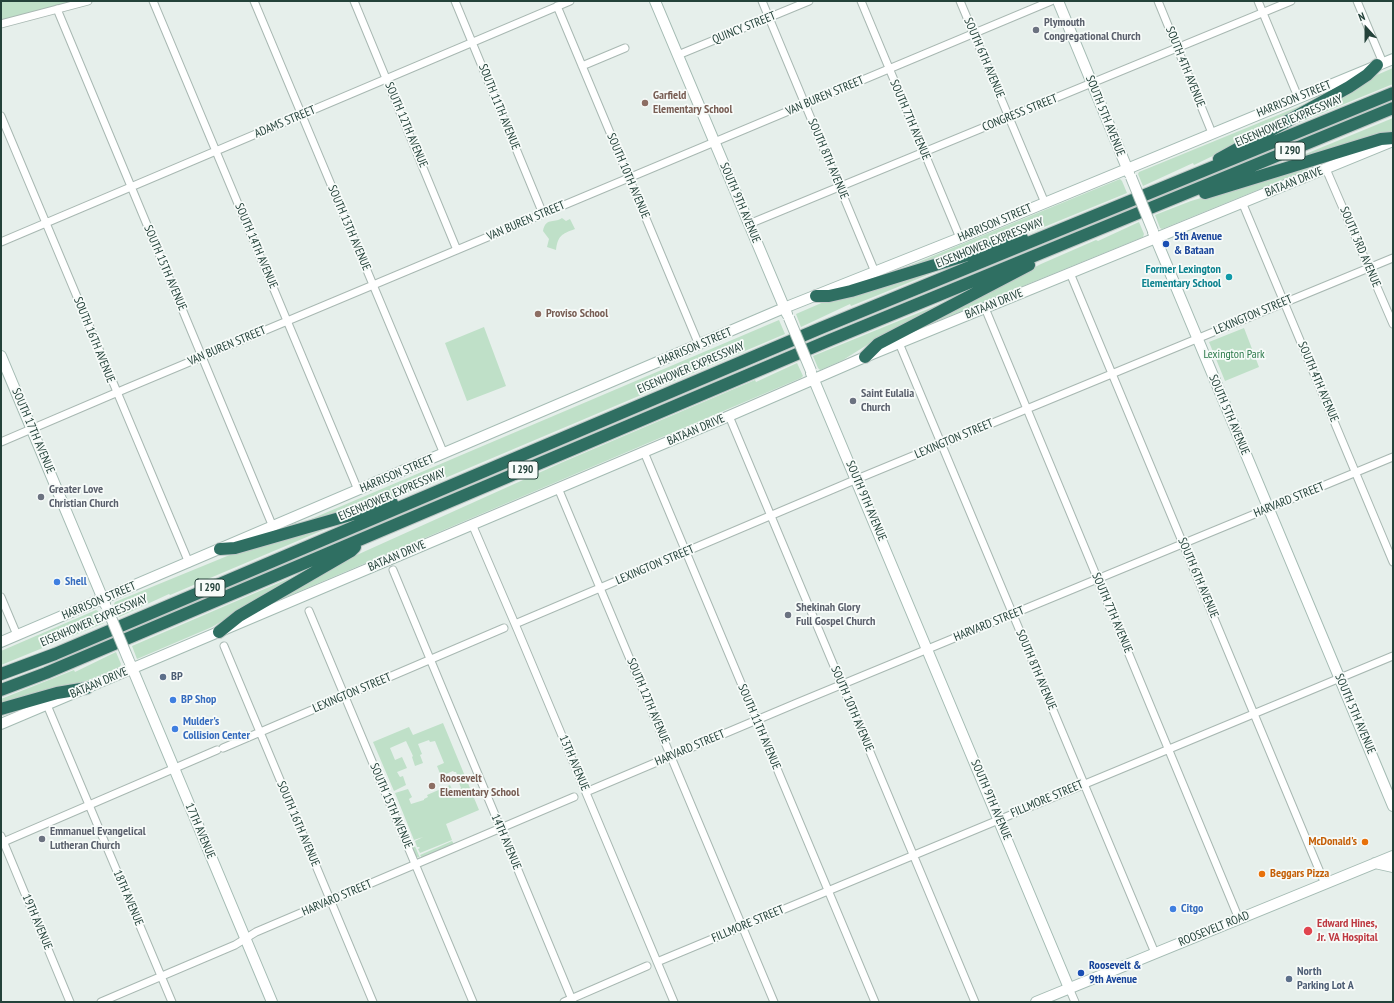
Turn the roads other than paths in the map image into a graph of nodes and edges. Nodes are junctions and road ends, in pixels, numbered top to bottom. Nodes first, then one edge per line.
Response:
1 (88, 1) edge
2 (153, 1) edge
3 (254, 1) edge
4 (354, 1) edge
5 (455, 1) edge
6 (570, 1) edge
7 (655, 1) edge
8 (762, 1) edge
9 (809, 1) edge
10 (861, 1) edge
11 (960, 1) edge
12 (1051, 1) edge
13 (1058, 1) edge
14 (1158, 1) edge
15 (1258, 1) edge
16 (1291, 1) edge
17 (1357, 1) edge
18 (557, 6) junction
19 (57, 9) junction
20 (1262, 13) junction
21 (769, 18) junction
22 (1, 24) edge
23 (974, 33) junction
24 (473, 43) junction
25 (625, 48) dead end
26 (1177, 48) junction
27 (678, 55) junction
28 (1393, 59) edge
29 (1380, 64) junction
30 (582, 66) junction
31 (889, 69) junction
32 (386, 79) junction
33 (1092, 83) junction
34 (1393, 93) edge
35 (1298, 97) junction
36 (805, 104) junction
37 (1393, 108) edge
38 (1, 116) edge
39 (302, 116) junction
40 (1009, 117) junction
41 (1212, 133) junction
42 (1393, 140) edge
43 (714, 142) junction
44 (216, 152) junction
45 (924, 152) junction
46 (1326, 169) junction
47 (1204, 171) junction
48 (1129, 173) junction
49 (629, 178) junction
50 (840, 187) junction
51 (131, 188) junction
52 (1186, 194) junction
53 (1242, 202) junction
54 (1045, 203) junction
55 (543, 214) junction
56 (46, 223) junction
57 (749, 224) junction
58 (1049, 234) junction
59 (1154, 234) junction
60 (960, 238) junction
61 (1, 242) edge
62 (458, 250) junction
63 (1046, 251) junction
64 (1393, 258) edge
65 (1369, 268) junction
66 (875, 272) junction
67 (1070, 273) junction
68 (373, 285) junction
69 (816, 296) junction
70 (1284, 302) junction
71 (784, 308) junction
72 (985, 308) junction
73 (288, 321) junction
74 (1393, 324) edge
75 (1197, 338) junction
76 (899, 343) junction
77 (698, 345) junction
78 (1, 356) edge
79 (202, 357) junction
80 (865, 357) junction
81 (1112, 374) junction
82 (812, 375) junction
83 (116, 393) junction
84 (1027, 409) junction
85 (729, 416) junction
86 (32, 429) junction
87 (1, 442) edge
88 (941, 444) junction
89 (644, 452) junction
90 (444, 454) junction
91 (1393, 457) edge
92 (1356, 473) junction
93 (856, 479) junction
94 (558, 488) junction
95 (358, 490) junction
96 (417, 499) junction
97 (1268, 509) junction
98 (771, 516) junction
99 (472, 524) junction
100 (273, 527) junction
101 (368, 536) junction
102 (1183, 544) junction
103 (220, 549) junction
104 (686, 552) junction
105 (1393, 562) edge
106 (188, 563) junction
107 (393, 570) dead end
108 (1097, 579) junction
109 (600, 588) junction
110 (1, 597) edge
111 (105, 604) junction
112 (309, 611) dead end
113 (1012, 614) junction
114 (515, 624) junction
115 (504, 628) dead end
116 (219, 632) junction
117 (17, 635) junction
118 (1, 642) edge
119 (224, 646) dead end
120 (928, 649) junction
121 (1393, 656) edge
122 (429, 660) junction
123 (131, 665) junction
124 (1, 674) edge
125 (1340, 678) junction
126 (842, 684) junction
127 (86, 688) junction
128 (1, 690) edge
129 (344, 696) junction
130 (47, 705) junction
131 (1, 709) edge
132 (1255, 714) junction
133 (756, 721) junction
134 (1, 724) edge
135 (260, 732) junction
136 (1169, 749) junction
137 (671, 757) junction
138 (174, 768) junction
139 (1084, 784) junction
140 (586, 792) junction
141 (574, 797) dead end
142 (89, 804) junction
143 (1393, 806) edge
144 (999, 820) junction
145 (500, 829) junction
146 (2, 840) edge
147 (914, 855) junction
148 (1393, 856) edge
149 (1375, 863) junction
150 (416, 865) junction
151 (1393, 868) edge
152 (1325, 884) junction
153 (828, 891) junction
154 (330, 901) junction
155 (1239, 919) junction
156 (742, 926) junction
157 (245, 938) junction
158 (1155, 953) junction
159 (657, 962) junction
160 (647, 966) dead end
161 (161, 977) junction
162 (1069, 988) junction
163 (572, 1000) edge
164 (70, 1002) edge
165 (101, 1002) edge
166 (172, 1002) edge
167 (272, 1002) edge
168 (373, 1002) edge
169 (473, 1002) edge
170 (564, 1002) edge
171 (674, 1002) edge
172 (774, 1002) edge
173 (874, 1002) edge
174 (975, 1002) edge
175 (1036, 1002) edge
176 (1075, 1002) edge

1 - 19 street
2 - 44 street, SOUTH 14TH AVENUE
3 - 39 street, SOUTH 13TH AVENUE
4 - 32 street, SOUTH 12TH AVENUE
5 - 24 street, SOUTH 11TH AVENUE
6 - 18 street, ADAMS STREET
7 - 27 street, SOUTH 9TH AVENUE
8 - 21 street, SOUTH 8TH AVENUE
9 - 21 street, QUINCY STREET
10 - 31 street, SOUTH 7TH AVENUE
11 - 23 street, SOUTH 6TH AVENUE
12 - 23 street, VAN BUREN STREET
13 - 33 street, SOUTH 5TH AVENUE
14 - 26 street, SOUTH 4TH AVENUE
15 - 20 street
16 - 20 street, CONGRESS STREET
17 - 29 street
18 - 24 street, ADAMS STREET
18 - 30 street, SOUTH 10TH AVENUE
19 - 22 street
19 - 51 street, SOUTH 15TH AVENUE
20 - 26 street, CONGRESS STREET
20 - 35 street
21 - 27 street, QUINCY STREET
21 - 36 street, SOUTH 8TH AVENUE
23 - 31 street, VAN BUREN STREET
23 - 40 street, SOUTH 6TH AVENUE
24 - 32 street, ADAMS STREET
24 - 55 street, SOUTH 11TH AVENUE
25 - 30 street
26 - 33 street, CONGRESS STREET
26 - 41 street, SOUTH 4TH AVENUE
27 - 43 street, SOUTH 9TH AVENUE
28 - 29 street, HARRISON STREET
29 - 35 street, HARRISON STREET
29 - 47 highway
30 - 49 street, SOUTH 10TH AVENUE
31 - 36 street, VAN BUREN STREET
31 - 45 street, SOUTH 7TH AVENUE
32 - 39 street, ADAMS STREET
32 - 62 street, SOUTH 12TH AVENUE
33 - 40 street, CONGRESS STREET
33 - 48 street, SOUTH 5TH AVENUE
34 - 47 highway, EISENHOWER EXPRESSWAY / I 290
35 - 41 street, HARRISON STREET
36 - 43 street, VAN BUREN STREET
36 - 50 street, SOUTH 8TH AVENUE
37 - 52 highway, I 290
38 - 56 street, SOUTH 16TH AVENUE
39 - 44 street, ADAMS STREET
39 - 68 street, SOUTH 13TH AVENUE
40 - 45 street, CONGRESS STREET
40 - 54 street, SOUTH 6TH AVENUE
41 - 48 street, HARRISON STREET
42 - 46 street, BATAAN DRIVE
42 - 52 highway
43 - 49 street, VAN BUREN STREET
43 - 57 street, SOUTH 9TH AVENUE
44 - 51 street, ADAMS STREET
44 - 73 street, SOUTH 14TH AVENUE
45 - 50 street, CONGRESS STREET
45 - 60 street, SOUTH 7TH AVENUE
46 - 53 street, BATAAN DRIVE
46 - 65 street, SOUTH 3RD AVENUE
47 - 58 highway, EISENHOWER EXPRESSWAY / I 290
48 - 54 street, HARRISON STREET
48 - 59 street, SOUTH 5TH AVENUE, bridge
49 - 55 street, VAN BUREN STREET
49 - 77 street, SOUTH 10TH AVENUE
50 - 57 street, CONGRESS STREET
50 - 66 street, SOUTH 8TH AVENUE
51 - 56 street, ADAMS STREET
51 - 79 street, SOUTH 15TH AVENUE
52 - 63 highway, I 290
53 - 59 street, BATAAN DRIVE
53 - 70 street, SOUTH 4TH AVENUE
54 - 60 street, HARRISON STREET
55 - 62 street, VAN BUREN STREET
56 - 61 street, ADAMS STREET
56 - 83 street, SOUTH 16TH AVENUE
57 - 71 street, SOUTH 9TH AVENUE
58 - 69 highway
58 - 96 highway, EISENHOWER EXPRESSWAY / I 290
59 - 67 street, BATAAN DRIVE
59 - 75 street, SOUTH 5TH AVENUE
60 - 66 street, HARRISON STREET
62 - 68 street, VAN BUREN STREET
63 - 80 highway
63 - 101 highway, I 290
64 - 65 street, LEXINGTON STREET
65 - 70 street, LEXINGTON STREET
65 - 74 street, SOUTH 3RD AVENUE
66 - 69 street, HARRISON STREET
67 - 72 street, BATAAN DRIVE
67 - 81 street, SOUTH 6TH AVENUE
68 - 73 street, VAN BUREN STREET
68 - 90 street, SOUTH 13TH AVENUE
69 - 71 street, HARRISON STREET
70 - 75 street, LEXINGTON STREET
70 - 92 street, SOUTH 4TH AVENUE
71 - 77 street, HARRISON STREET
71 - 82 street, SOUTH 9TH AVENUE, bridge
72 - 76 street, BATAAN DRIVE
72 - 84 street, SOUTH 7TH AVENUE
73 - 79 street, VAN BUREN STREET
73 - 95 street, SOUTH 14TH AVENUE
75 - 81 street, LEXINGTON STREET
75 - 97 street, SOUTH 5TH AVENUE
76 - 80 street, BATAAN DRIVE
76 - 88 street, SOUTH 8TH AVENUE
77 - 90 street, HARRISON STREET
78 - 86 street, SOUTH 17TH AVENUE
79 - 83 street, VAN BUREN STREET
79 - 100 street, SOUTH 15TH AVENUE
80 - 82 street, BATAAN DRIVE
81 - 84 street, LEXINGTON STREET
81 - 102 street, SOUTH 6TH AVENUE
82 - 85 street, BATAAN DRIVE
82 - 93 street, SOUTH 9TH AVENUE
83 - 86 street, VAN BUREN STREET
83 - 106 street, SOUTH 16TH AVENUE
84 - 88 street, LEXINGTON STREET
84 - 108 street, SOUTH 7TH AVENUE
85 - 89 street, BATAAN DRIVE
85 - 98 street, SOUTH 10TH AVENUE
86 - 87 street, VAN BUREN STREET
86 - 111 street, SOUTH 17TH AVENUE
88 - 93 street, LEXINGTON STREET
88 - 113 street, SOUTH 8TH AVENUE
89 - 94 street, BATAAN DRIVE
89 - 104 street, SOUTH 11TH AVENUE
90 - 95 street, HARRISON STREET
91 - 92 street, HARVARD STREET
92 - 97 street, HARVARD STREET
92 - 105 street, SOUTH 4TH AVENUE
93 - 98 street, LEXINGTON STREET
93 - 120 street, SOUTH 9TH AVENUE
94 - 99 street, BATAAN DRIVE
94 - 109 street, SOUTH 12TH AVENUE
95 - 100 street, HARRISON STREET
96 - 103 highway
96 - 124 highway, EISENHOWER EXPRESSWAY / I 290
97 - 102 street, HARVARD STREET
97 - 125 street, SOUTH 5TH AVENUE
98 - 104 street, LEXINGTON STREET
98 - 126 street, SOUTH 10TH AVENUE
99 - 114 street, 13TH AVENUE
99 - 116 street, BATAAN DRIVE
100 - 103 street, HARRISON STREET
101 - 116 highway
101 - 128 highway, I 290
102 - 108 street, HARVARD STREET
102 - 132 street, SOUTH 6TH AVENUE
103 - 106 street, HARRISON STREET
104 - 109 street, LEXINGTON STREET
104 - 133 street, SOUTH 11TH AVENUE
106 - 111 street, HARRISON STREET
107 - 122 street, 14TH AVENUE
108 - 113 street, HARVARD STREET
108 - 136 street, SOUTH 7TH AVENUE
109 - 114 street, LEXINGTON STREET
109 - 137 street, SOUTH 12TH AVENUE
110 - 117 street
111 - 117 street, HARRISON STREET
111 - 123 street, SOUTH 17TH AVENUE, bridge
112 - 129 street, SOUTH 15TH AVENUE
113 - 120 street, HARVARD STREET
113 - 139 street, SOUTH 8TH AVENUE
114 - 140 street, 13TH AVENUE
115 - 122 street, LEXINGTON STREET
116 - 123 street, BATAAN DRIVE
117 - 118 street, HARRISON STREET
119 - 135 street, SOUTH 16TH AVENUE
120 - 126 street, HARVARD STREET
120 - 144 street, SOUTH 9TH AVENUE
121 - 125 street, FILLMORE STREET
122 - 129 street, LEXINGTON STREET
122 - 145 street, 14TH AVENUE
123 - 127 street, BATAAN DRIVE
123 - 138 street, 17TH AVENUE
125 - 132 street, FILLMORE STREET
125 - 143 street, SOUTH 5TH AVENUE
126 - 133 street, HARVARD STREET
126 - 147 street, SOUTH 10TH AVENUE
127 - 130 street, BATAAN DRIVE
127 - 131 highway
129 - 135 street, LEXINGTON STREET
129 - 150 street, SOUTH 15TH AVENUE
130 - 134 street, BATAAN DRIVE
130 - 142 street, 18TH AVENUE
132 - 136 street, FILLMORE STREET
132 - 152 street, SOUTH 6TH AVENUE
133 - 137 street, HARVARD STREET
133 - 153 street, SOUTH 11TH AVENUE
135 - 138 street, LEXINGTON STREET
135 - 154 street, SOUTH 16TH AVENUE
136 - 139 street, FILLMORE STREET
136 - 155 street, SOUTH 7TH AVENUE
137 - 140 street, HARVARD STREET
137 - 156 street, SOUTH 12TH AVENUE
138 - 142 street, LEXINGTON STREET
138 - 157 street, 17TH AVENUE
139 - 144 street, FILLMORE STREET
139 - 158 street, SOUTH 8TH AVENUE
140 - 159 street, 13TH AVENUE
141 - 145 street, HARVARD STREET
142 - 146 street, LEXINGTON STREET
142 - 161 street, 18TH AVENUE
144 - 147 street, FILLMORE STREET
144 - 162 street, SOUTH 9TH AVENUE
145 - 150 street, HARVARD STREET
145 - 163 street, 14TH AVENUE
146 - 164 street, 19TH AVENUE
147 - 153 street, FILLMORE STREET
147 - 174 street, SOUTH 10TH AVENUE
148 - 149 street, ROOSEVELT ROAD
149 - 151 street
149 - 152 street, ROOSEVELT ROAD
150 - 154 street, HARVARD STREET
150 - 169 street, SOUTH 15TH AVENUE
152 - 155 street, ROOSEVELT ROAD
153 - 156 street, FILLMORE STREET
153 - 173 street, SOUTH 11TH AVENUE
154 - 157 street, HARVARD STREET
154 - 168 street, SOUTH 16TH AVENUE
155 - 158 street, ROOSEVELT ROAD
156 - 159 street, FILLMORE STREET
156 - 172 street, SOUTH 12TH AVENUE
157 - 161 street, HARVARD STREET
157 - 167 street, 17TH AVENUE
158 - 162 street, ROOSEVELT ROAD
159 - 171 street, 13TH AVENUE
160 - 163 street
161 - 165 street, HARVARD STREET
161 - 166 street, 18TH AVENUE
162 - 175 street, ROOSEVELT ROAD
162 - 176 street, SOUTH 9TH AVENUE
163 - 170 street

